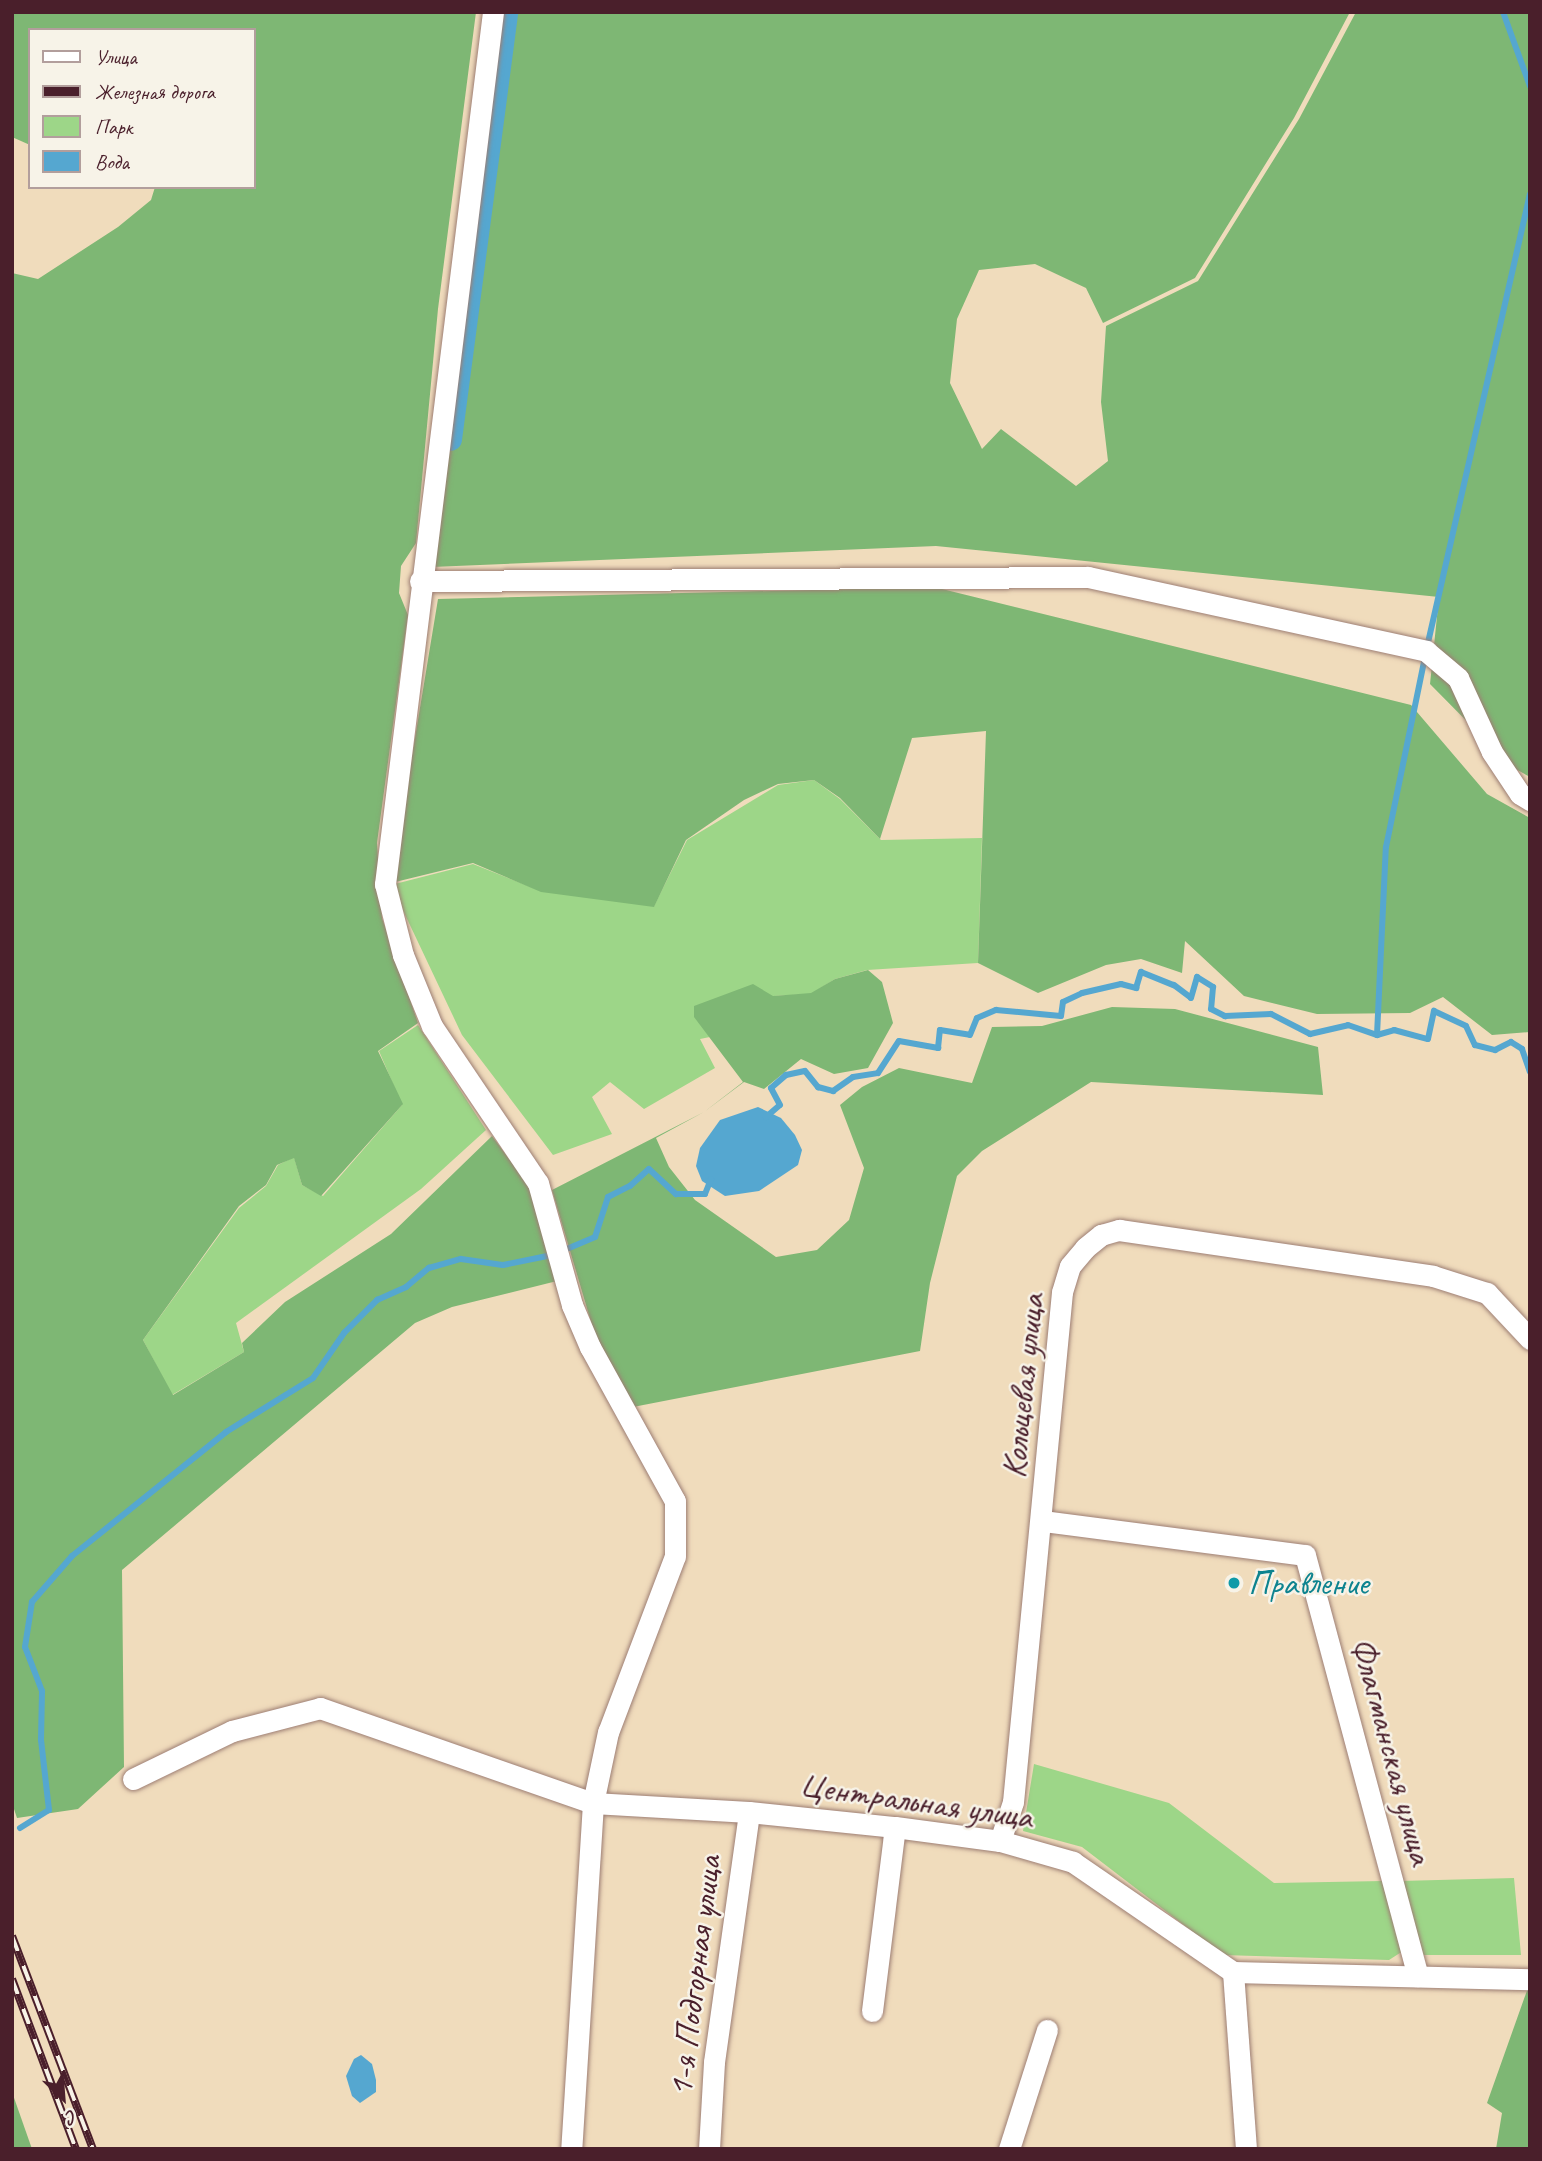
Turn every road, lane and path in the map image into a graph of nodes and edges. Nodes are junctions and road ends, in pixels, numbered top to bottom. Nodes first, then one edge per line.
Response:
1 (493, 12) edge
2 (420, 581) junction
3 (1530, 800) edge
4 (1530, 1339) edge
5 (1043, 1521) junction
6 (133, 1779) dead end
7 (593, 1803) junction
8 (749, 1812) junction
9 (895, 1827) junction
10 (1000, 1841) junction
11 (1233, 1972) junction
12 (1418, 1976) junction
13 (1530, 1979) edge
14 (872, 2011) dead end
15 (1047, 2030) dead end
16 (571, 2149) edge
17 (709, 2149) edge
18 (1009, 2149) edge
19 (1246, 2149) edge

1 - 2 street
2 - 3 street
2 - 7 street
4 - 5 street, Кольцевая улица
5 - 10 street, Кольцевая улица
5 - 12 street, Флагманская улица
6 - 7 street, Центральная улица
7 - 8 street, Центральная улица
7 - 16 street
8 - 9 street, Центральная улица
8 - 17 street, 1-я Подгорная улица
9 - 10 street, Центральная улица
9 - 14 street
10 - 11 street, Центральная улица
11 - 12 street
11 - 19 street
12 - 13 street
15 - 18 street

